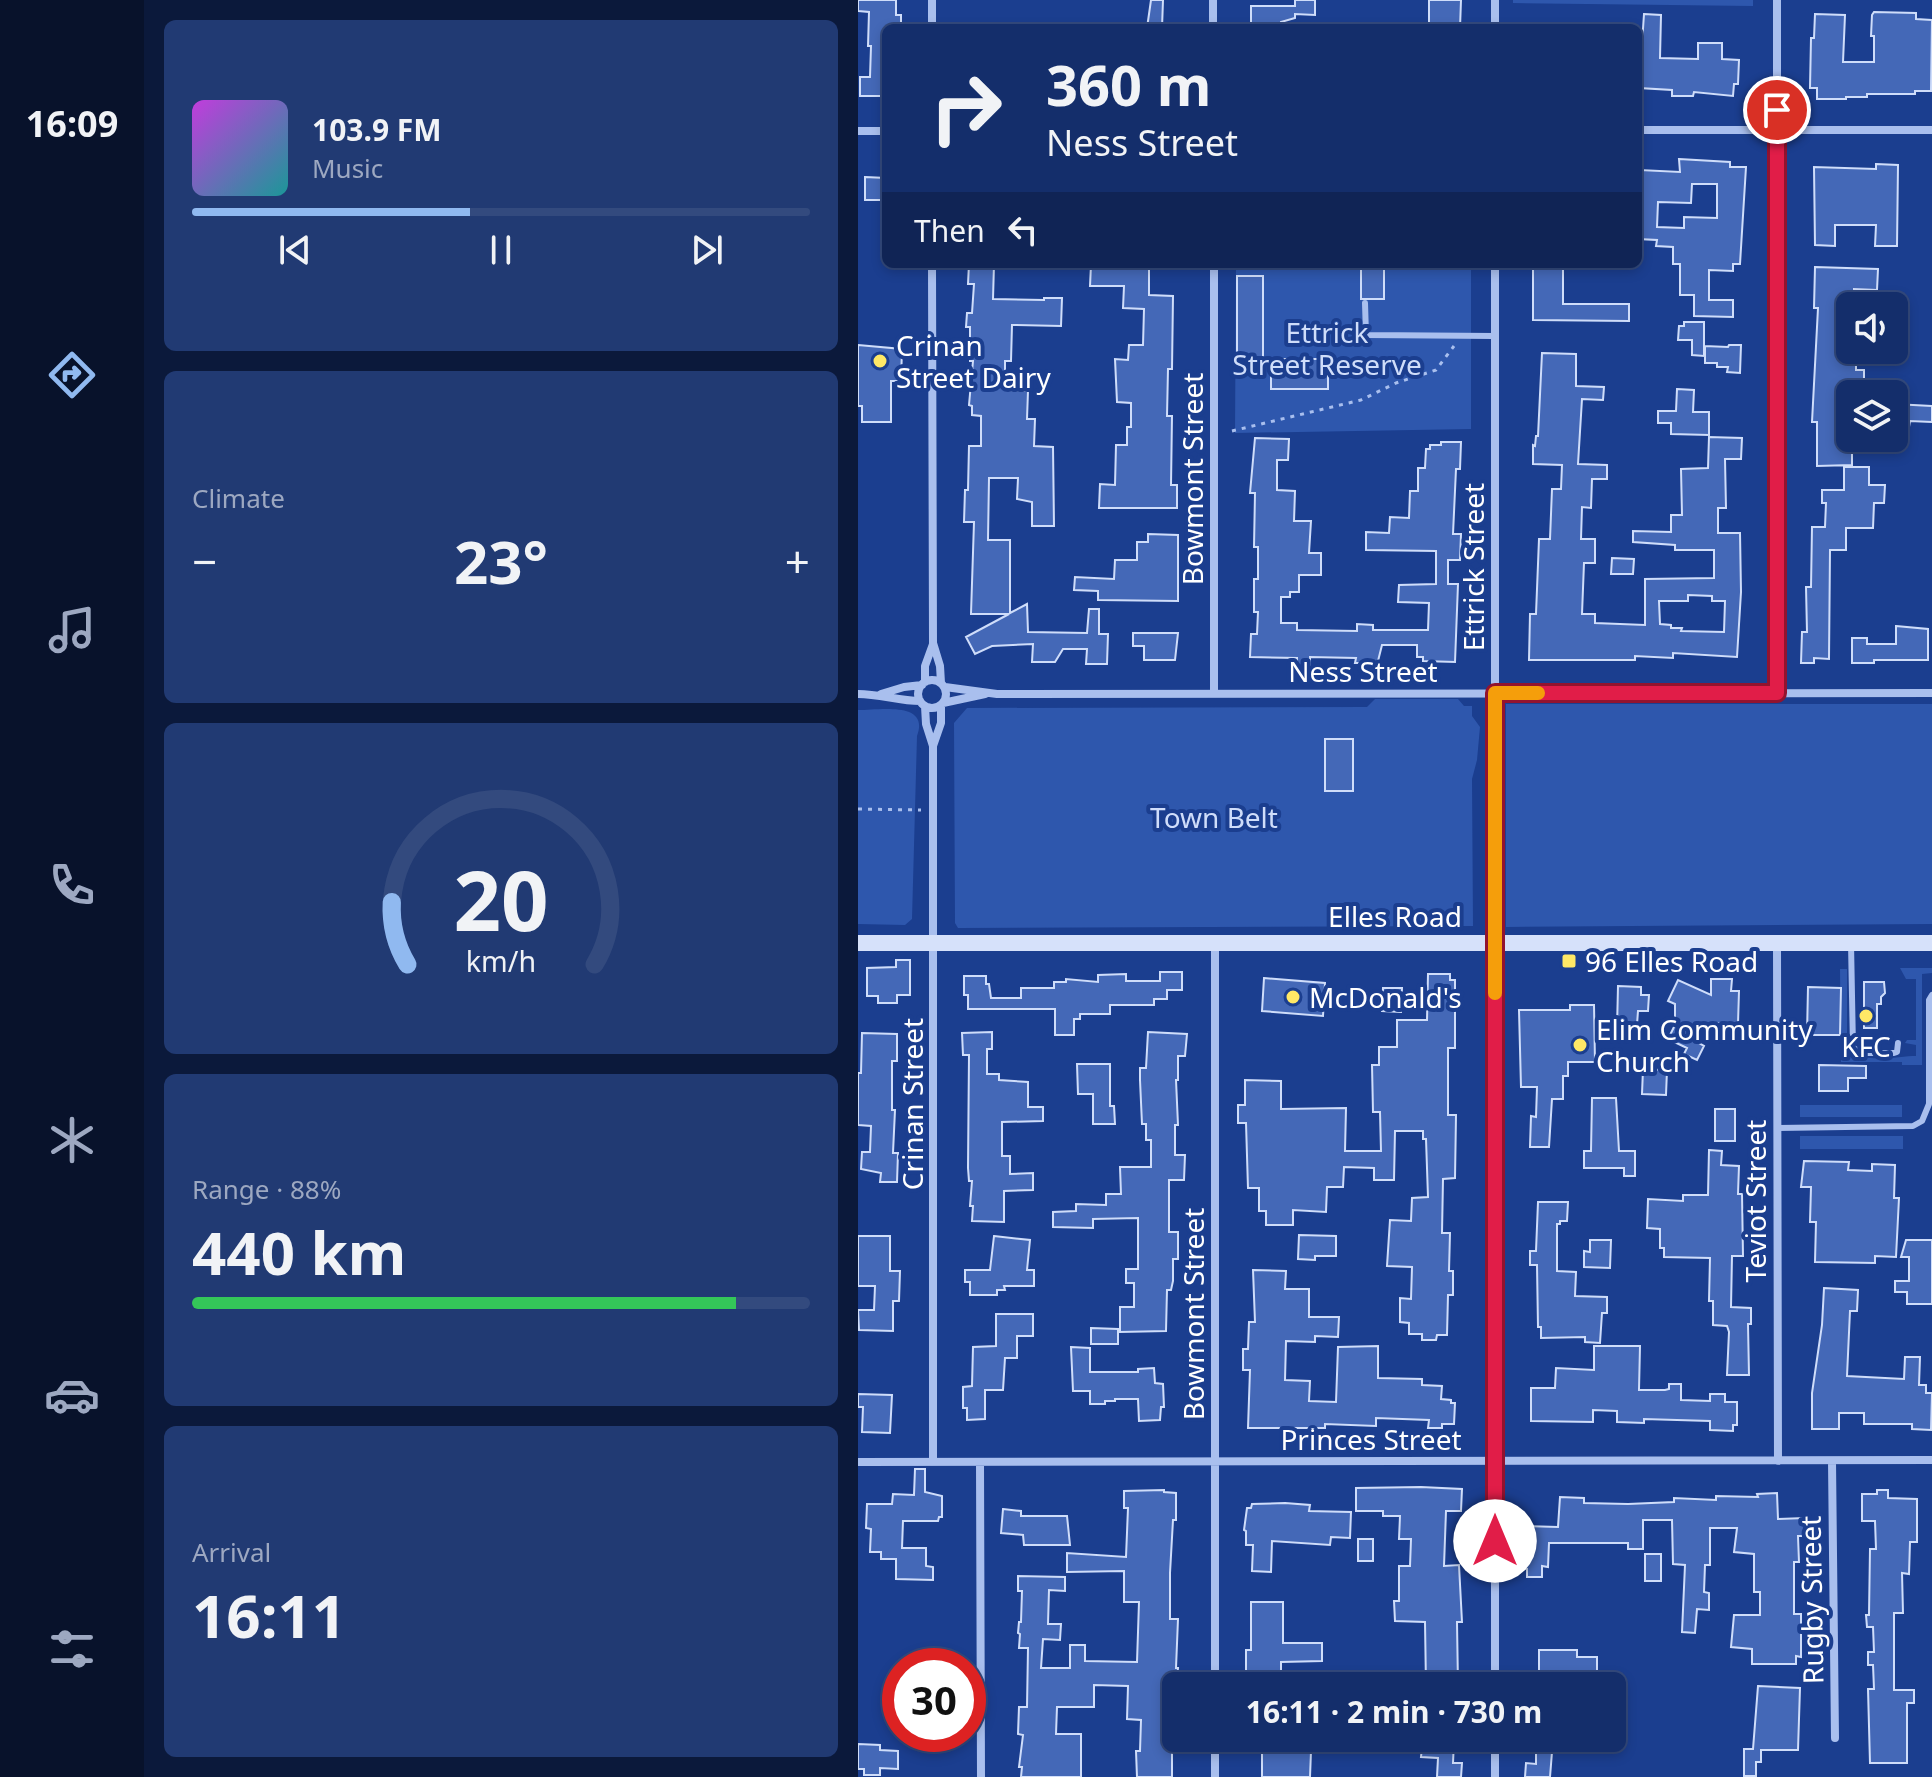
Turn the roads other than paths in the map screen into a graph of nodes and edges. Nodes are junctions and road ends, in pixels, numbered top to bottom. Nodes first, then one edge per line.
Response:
1 (932, 0) edge
2 (1213, 0) edge
3 (1495, 0) edge
4 (1777, 0) edge
5 (932, 24) edge
6 (1213, 24) edge
7 (1495, 24) edge
8 (1642, 130) edge
9 (1777, 130) junction
10 (1932, 130) edge
11 (858, 131) edge
12 (882, 131) edge
13 (932, 268) edge
14 (1214, 268) edge
15 (1495, 268) edge
16 (1365, 303) dead end
17 (1494, 336) junction
18 (933, 643) junction
19 (924, 683) junction
20 (943, 685) junction
21 (1495, 693) junction
22 (1777, 693) junction
23 (1932, 693) edge
24 (858, 694) edge
25 (880, 694) junction
26 (985, 694) junction
27 (1214, 694) junction
28 (922, 703) junction
29 (942, 704) junction
30 (933, 746) junction
31 (934, 942) junction
32 (1215, 942) junction
33 (1495, 942) junction
34 (1777, 942) junction
35 (1851, 942) junction
36 (858, 943) edge
37 (1932, 943) edge
38 (1932, 995) edge
39 (1898, 1043) dead end
40 (1777, 1128) junction
41 (1932, 1460) edge
42 (1215, 1461) junction
43 (1495, 1461) junction
44 (1778, 1461) junction
45 (1832, 1461) junction
46 (858, 1462) edge
47 (933, 1462) junction
48 (980, 1462) junction
49 (1215, 1672) edge
50 (1495, 1672) edge
51 (1835, 1738) dead end
52 (1215, 1752) edge
53 (1495, 1752) edge
54 (981, 1777) edge
55 (1215, 1777) edge
56 (1495, 1777) edge

1 - 5 street
2 - 6 street
3 - 7 street
4 - 9 street
8 - 9 street
9 - 10 street
9 - 22 street
11 - 12 street
13 - 18 street
14 - 27 street, Bowmont Street
15 - 17 street, Ettrick Street
16 - 17 lane
17 - 21 street, Ettrick Street
18 - 19 street
18 - 20 street
19 - 20 street
19 - 25 street
19 - 28 street
20 - 26 street, Ness Street
20 - 29 street
21 - 22 street, Ness Street
21 - 27 street, Ness Street
21 - 33 street, Ettrick Street
22 - 23 street, Ness Street
24 - 25 street
25 - 28 street
26 - 27 street, Ness Street
26 - 29 street, Ness Street
28 - 29 street
28 - 30 street, Crinan Street
29 - 30 street, Crinan Street
30 - 31 street, Crinan Street
31 - 32 main road, Elles Road
31 - 36 main road, Elles Road
31 - 47 street, Crinan Street
32 - 33 main road, Elles Road
32 - 42 street, Bowmont Street
33 - 34 main road, Elles Road
33 - 43 street, Ettrick Street
34 - 35 main road, Elles Road
34 - 40 street, Teviot Street
35 - 37 main road, Elles Road
35 - 39 lane
38 - 40 lane
40 - 44 street, Teviot Street
41 - 45 street, Princes Street
42 - 43 street, Princes Street
42 - 48 street, Princes Street
42 - 49 street, Bowmont Street
43 - 44 street, Princes Street
43 - 50 street, Ettrick Street
44 - 45 street, Princes Street
45 - 51 street, Rugby Street
46 - 47 street, Princes Street
47 - 48 street, Princes Street
48 - 54 street
52 - 55 street
53 - 56 street

